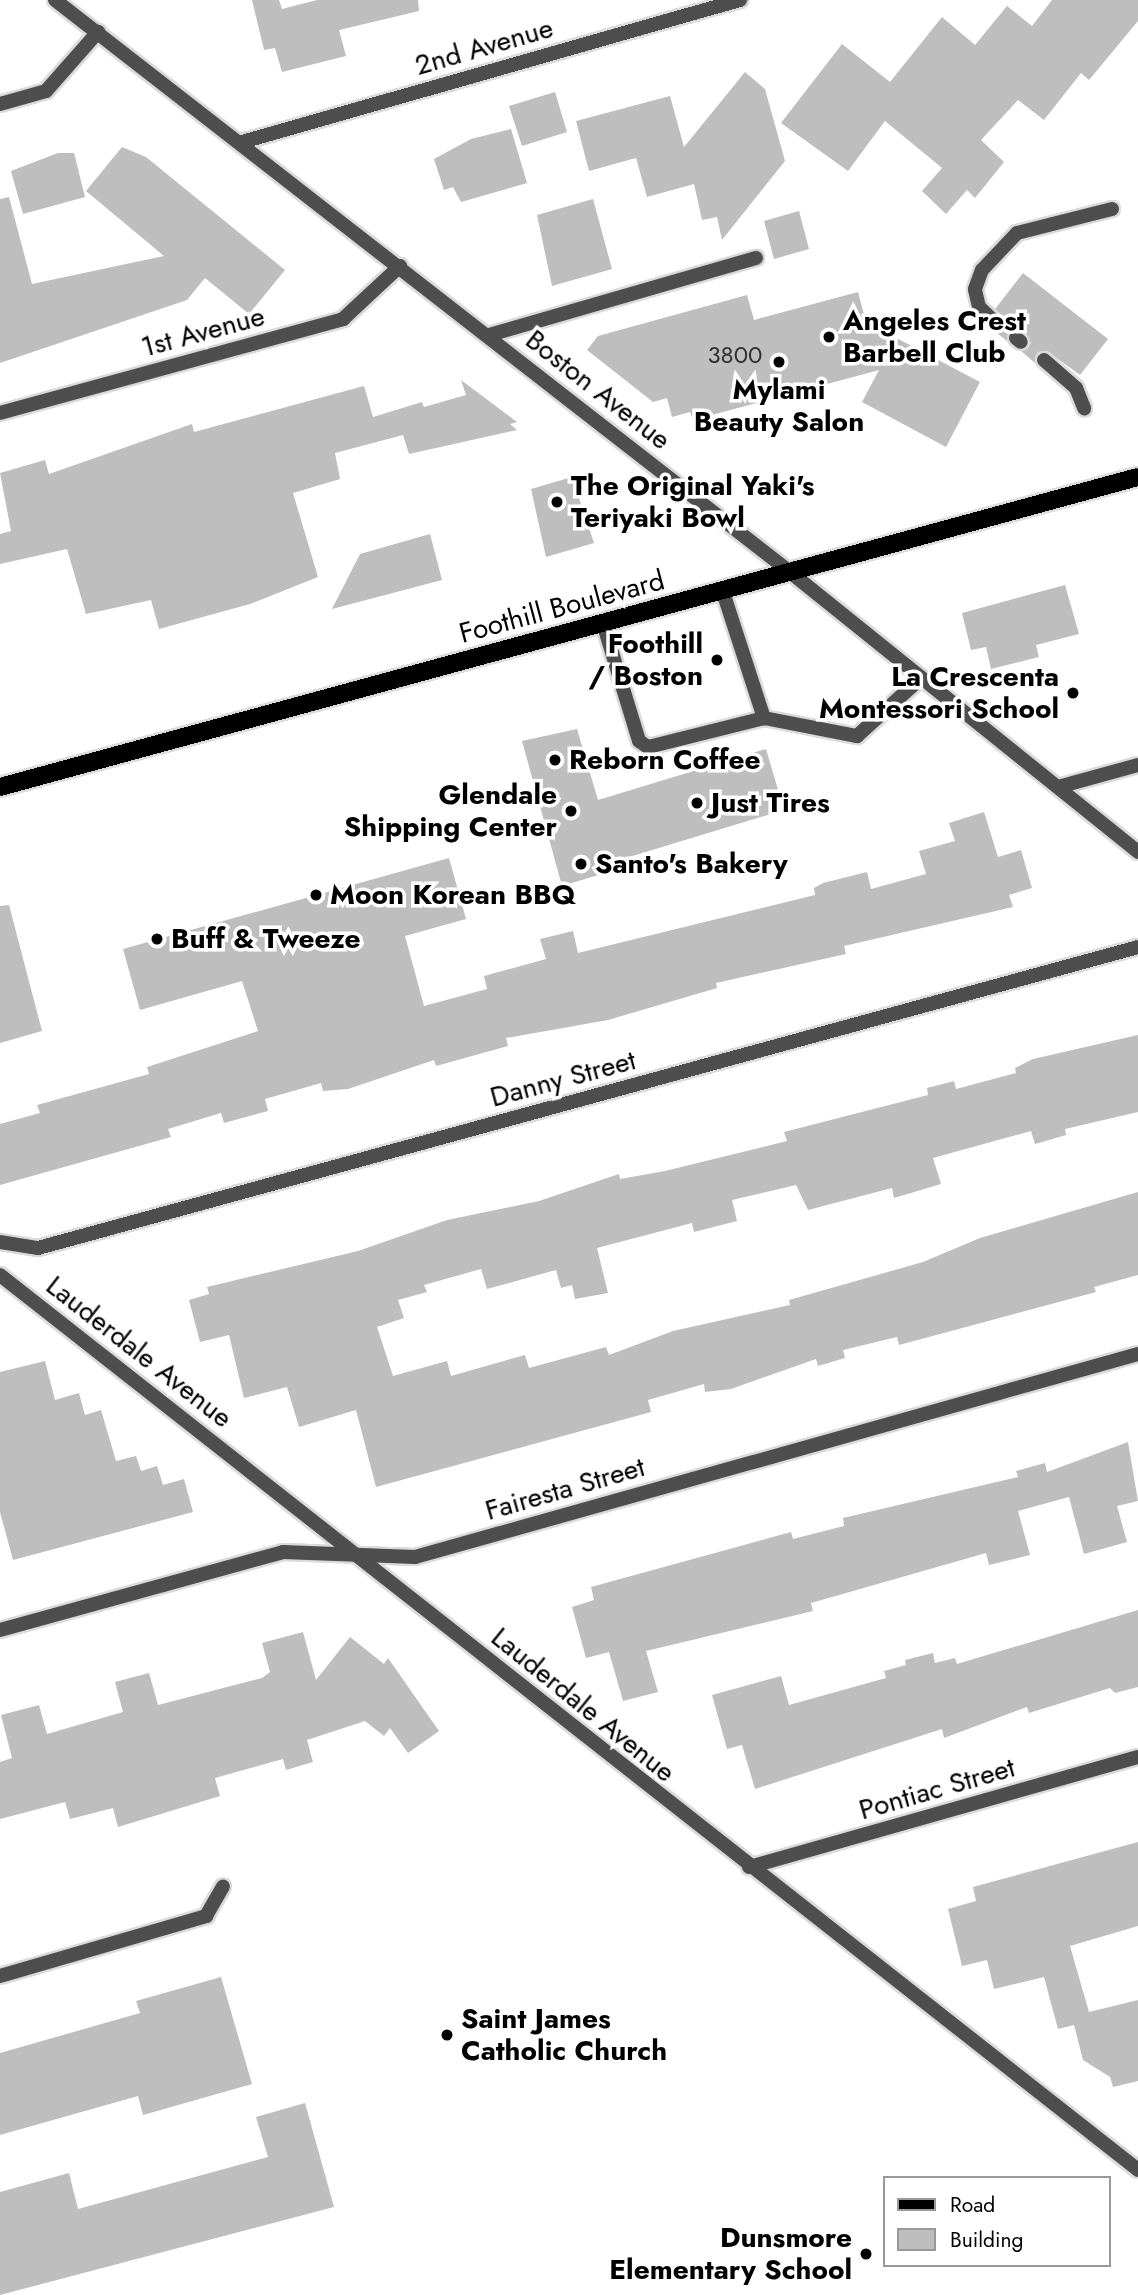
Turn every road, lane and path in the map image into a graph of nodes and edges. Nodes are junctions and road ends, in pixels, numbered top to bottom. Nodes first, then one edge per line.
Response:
1 (55, 0) edge
2 (740, 0) edge
3 (98, 32) junction
4 (0, 104) edge
5 (242, 142) junction
6 (1112, 209) dead end
7 (756, 258) dead end
8 (400, 265) junction
9 (993, 320) dead end
10 (489, 335) junction
11 (1044, 360) dead end
12 (1084, 408) dead end
13 (0, 413) edge
14 (1138, 477) edge
15 (790, 572) junction
16 (723, 592) junction
17 (603, 623) junction
18 (921, 678) junction
19 (764, 718) junction
20 (1138, 765) edge
21 (0, 786) edge
22 (1058, 787) junction
23 (1138, 852) edge
24 (1138, 947) edge
25 (0, 1242) edge
26 (0, 1275) edge
27 (1138, 1354) edge
28 (353, 1551) junction
29 (0, 1630) edge
30 (1138, 1757) edge
31 (749, 1867) junction
32 (223, 1886) dead end
33 (0, 1976) edge
34 (1138, 2170) edge

1 - 3 street, Boston Avenue
2 - 5 street, 2nd Avenue
3 - 4 street
3 - 5 street, Boston Avenue
5 - 8 street, Boston Avenue
6 - 9 street
7 - 10 street
8 - 10 street, Boston Avenue
8 - 13 street, 1st Avenue
10 - 15 street, Boston Avenue
11 - 12 street
14 - 15 main road, Foothill Boulevard
15 - 16 main road, Foothill Boulevard
15 - 18 street, Boston Avenue
16 - 17 main road, Foothill Boulevard
16 - 19 street
17 - 19 street
17 - 21 main road, Foothill Boulevard
18 - 19 street
18 - 22 street, Boston Avenue
20 - 22 street
22 - 23 street, Boston Avenue
24 - 25 street, Danny Street
26 - 28 street, Lauderdale Avenue
27 - 28 street, Fairesta Street
28 - 29 street, Fairesta Street
28 - 31 street, Lauderdale Avenue
30 - 31 street, Pontiac Street
31 - 34 street, Lauderdale Avenue
32 - 33 street

